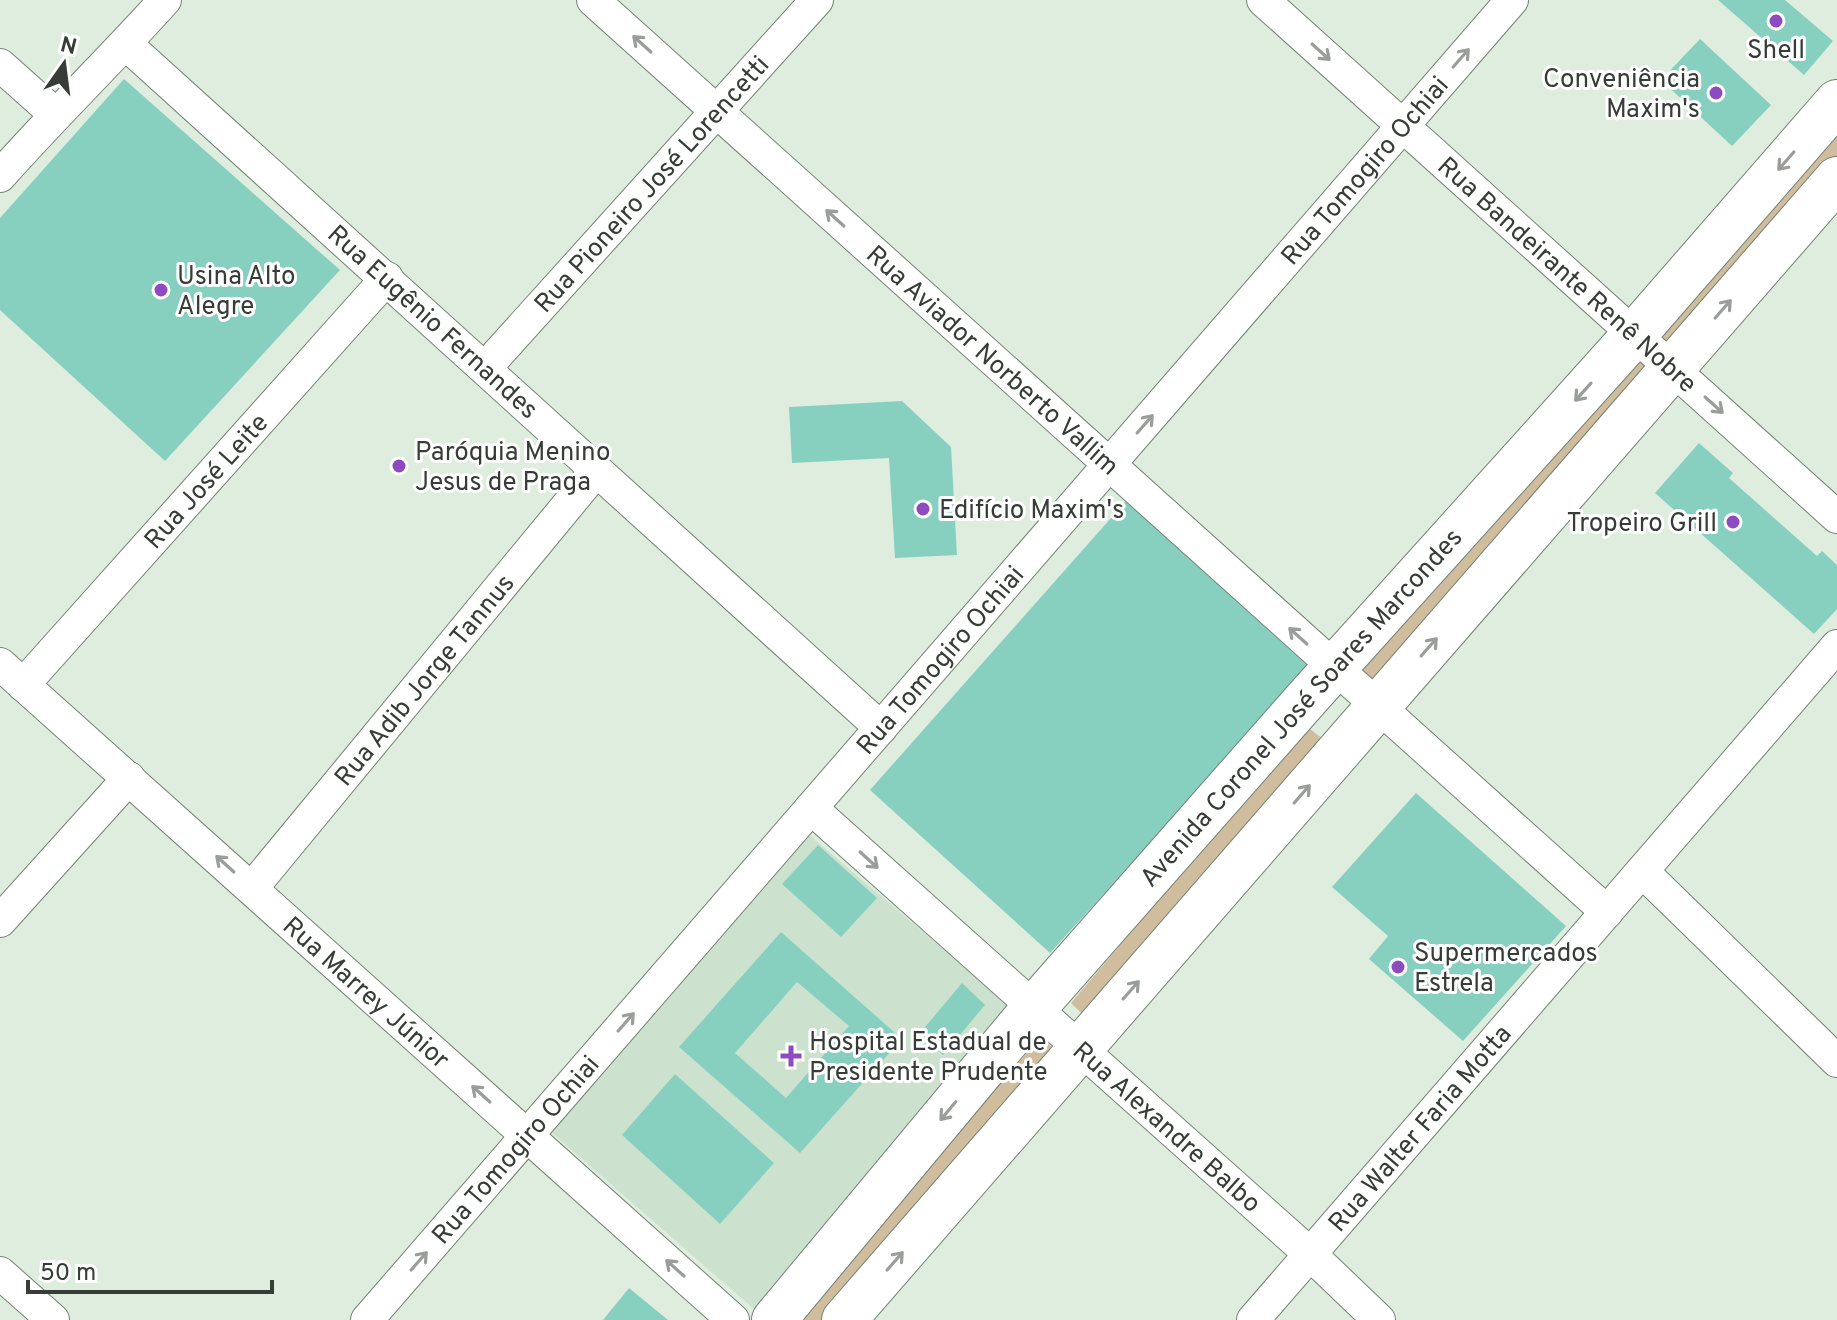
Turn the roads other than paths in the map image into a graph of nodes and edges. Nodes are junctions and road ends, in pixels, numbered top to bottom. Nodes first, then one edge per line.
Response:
1 (165, 0) edge
2 (593, 0) edge
3 (817, 0) edge
4 (1263, 0) edge
5 (1512, 0) edge
6 (126, 44) junction
7 (0, 65) edge
8 (1837, 102) edge
9 (717, 111) junction
10 (55, 114) junction
11 (1403, 126) junction
12 (0, 176) edge
13 (1837, 179) edge
14 (387, 278) junction
15 (1635, 334) junction
16 (485, 368) junction
17 (1672, 368) junction
18 (1110, 465) junction
19 (596, 471) junction
20 (1837, 517) edge
21 (1837, 646) edge
22 (1334, 669) junction
23 (12, 674) edge
24 (1378, 706) junction
25 (881, 728) junction
26 (129, 778) junction
27 (811, 808) junction
28 (1642, 871) junction
29 (252, 888) junction
30 (1607, 912) junction
31 (0, 921) edge
32 (1034, 1008) junction
33 (1080, 1049) junction
34 (1837, 1061) edge
35 (528, 1135) junction
36 (1310, 1254) junction
37 (0, 1273) edge
38 (53, 1320) edge
39 (367, 1320) edge
40 (733, 1320) edge
41 (774, 1320) edge
42 (844, 1320) edge
43 (1253, 1320) edge
44 (1379, 1320) edge

1 - 6 street
9 -> 2 street, Rua Aviador Norberto Vallim
3 - 9 street, Rua Pioneiro José Lorencetti
4 -> 11 street, Rua Bandeirante Renê Nobre
11 -> 5 street, Rua Tomogiro Ochiai
6 - 10 street
6 - 14 street, Rua Eugênio Fernandes
7 - 10 street
8 -> 15 main road, Avenida Coronel José Soares Marcondes
9 - 16 street, Rua Pioneiro José Lorencetti
18 -> 9 street, Rua Aviador Norberto Vallim
10 - 12 street
11 - 15 street, Rua Bandeirante Renê Nobre
18 -> 11 street, Rua Tomogiro Ochiai
17 -> 13 main road, Avenida Coronel José Soares Marcondes
14 - 16 street, Rua Eugênio Fernandes
14 - 23 street, Rua José Leite
15 - 17 street, Rua Bandeirante Renê Nobre
15 -> 22 main road, Avenida Coronel José Soares Marcondes
16 - 19 street, Rua Eugênio Fernandes
17 -> 20 street, Rua Bandeirante Renê Nobre
24 -> 17 main road, Avenida Coronel José Soares Marcondes
22 -> 18 street, Rua Aviador Norberto Vallim
18 - 25 street, Rua Tomogiro Ochiai
19 - 25 street, Rua Eugênio Fernandes
19 - 29 street, Rua Adib Jorge Tannus
21 - 28 street, Rua Walter Faria Motta
22 - 24 street, Rua Aviador Norberto Vallim
22 - 32 main road, Avenida Coronel José Soares Marcondes
23 - 26 street, Rua Marrey Júnior
24 - 30 street, Rua Aviador Norberto Vallim
33 -> 24 main road, Avenida Coronel José Soares Marcondes
25 - 27 street, Rua Tomogiro Ochiai
29 -> 26 street, Rua Marrey Júnior
26 - 31 street
27 -> 32 street, Rua Alexandre Balbo
35 -> 27 street, Rua Tomogiro Ochiai
28 - 30 street, Rua Walter Faria Motta
28 - 34 street
35 -> 29 street, Rua Marrey Júnior
30 - 36 street, Rua Walter Faria Motta
32 - 33 street, Rua Alexandre Balbo
32 -> 41 main road, Avenida Coronel José Soares Marcondes
33 - 36 street, Rua Alexandre Balbo
42 -> 33 main road, Avenida Coronel José Soares Marcondes
39 -> 35 street, Rua Tomogiro Ochiai
40 -> 35 street, Rua Marrey Júnior
36 - 43 street, Rua Walter Faria Motta
36 - 44 street, Rua Alexandre Balbo
37 - 38 street

